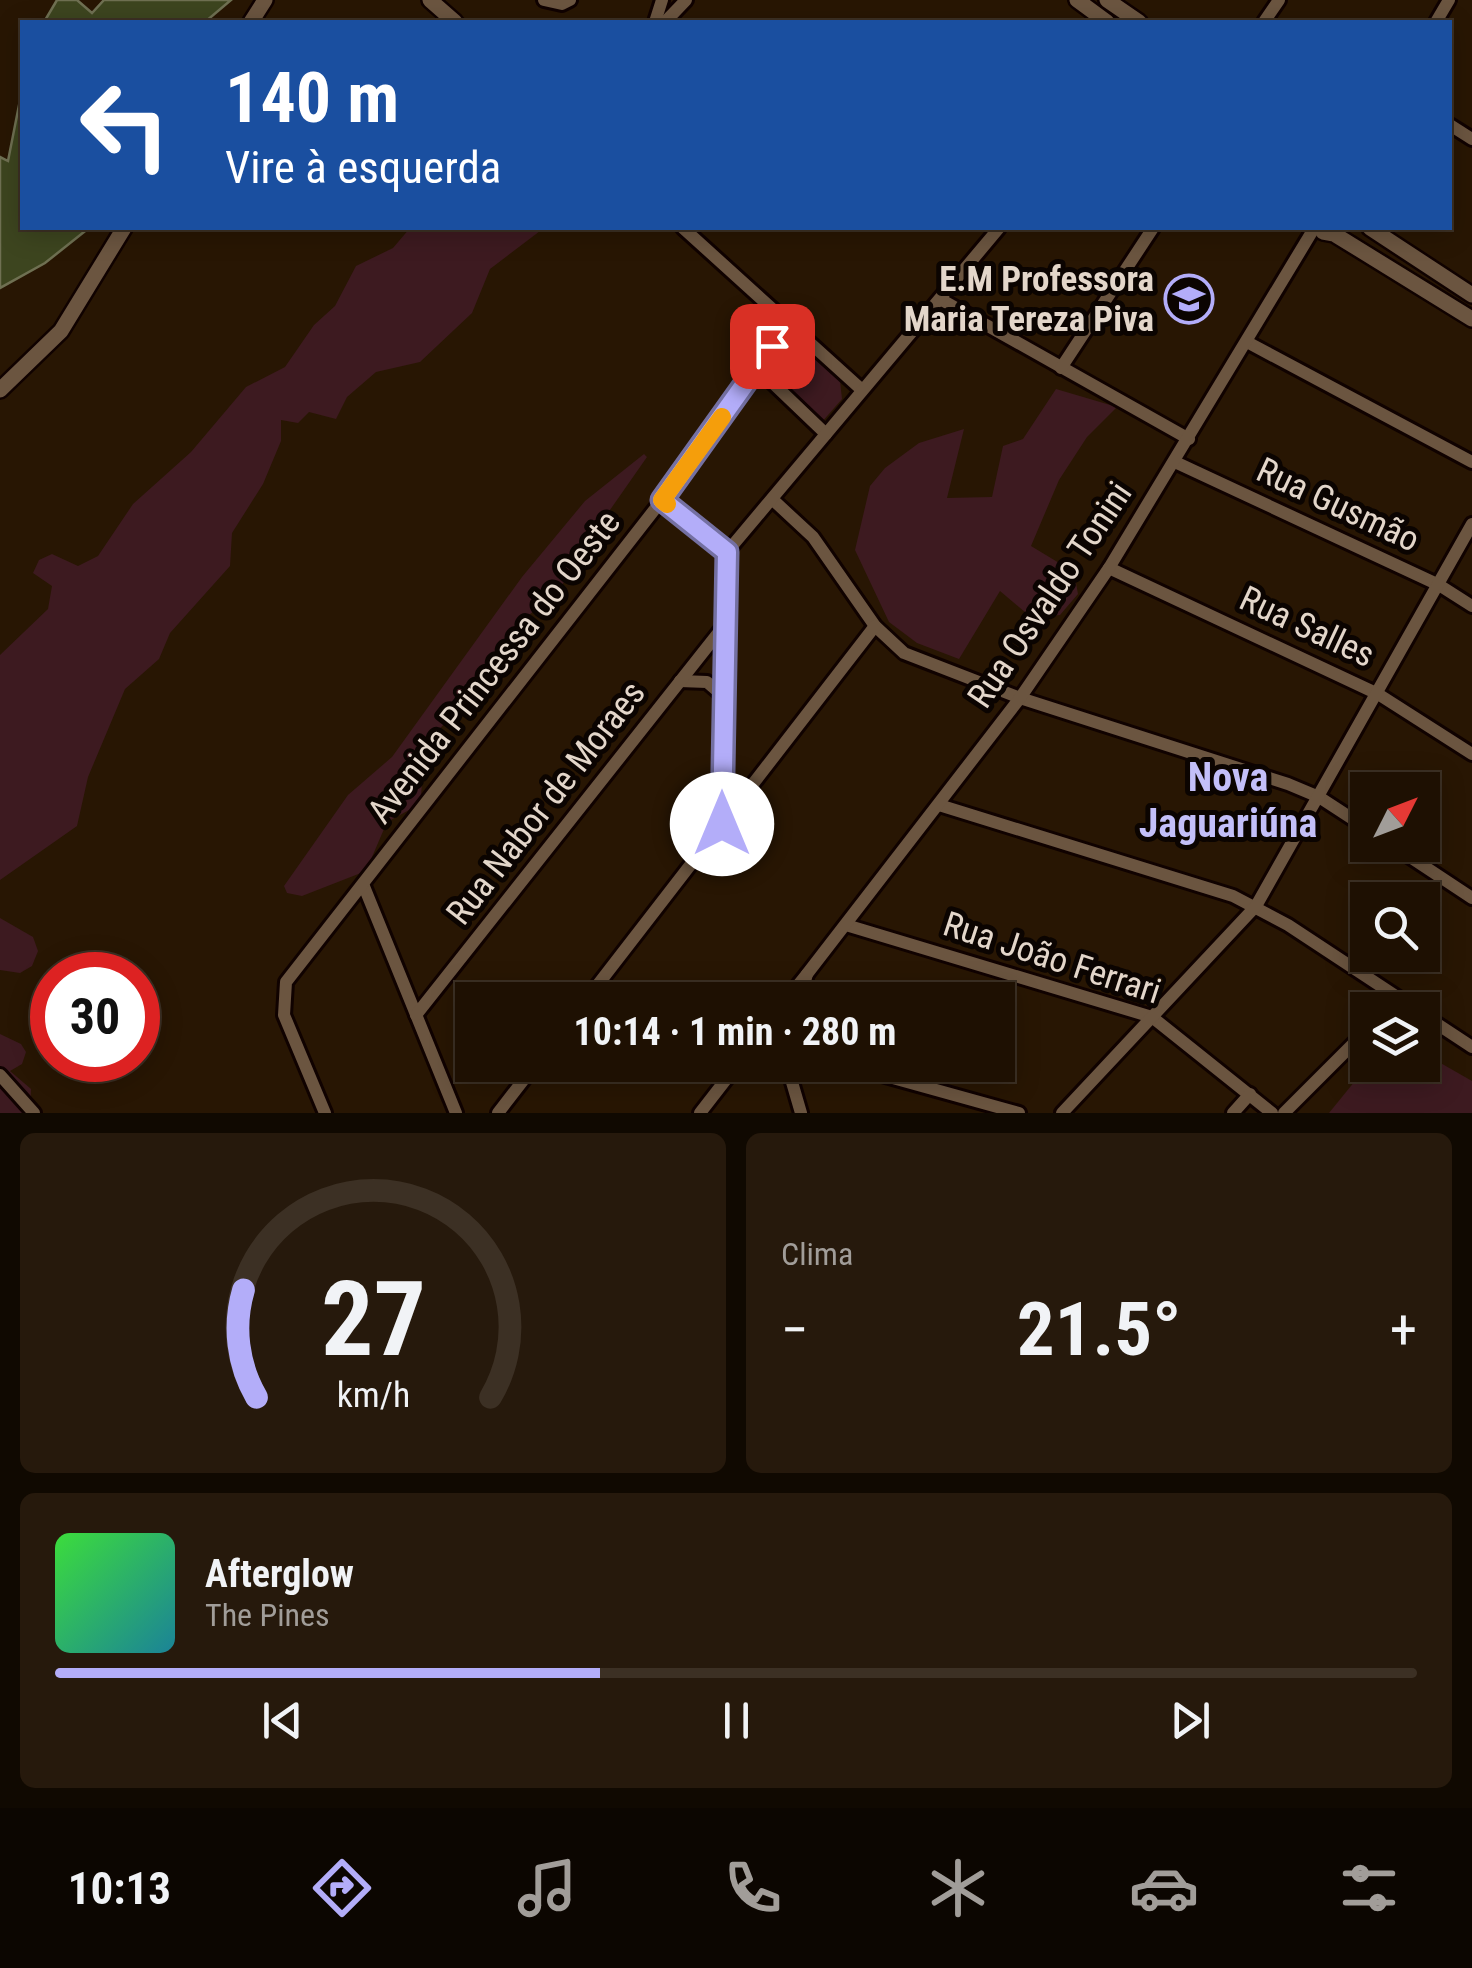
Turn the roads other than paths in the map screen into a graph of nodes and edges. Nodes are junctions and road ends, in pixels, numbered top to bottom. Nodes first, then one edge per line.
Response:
1 (430, 0) edge
2 (544, 0) edge
3 (570, 0) edge
4 (686, 0) edge
5 (1077, 0) edge
6 (1107, 0) edge
7 (453, 20) edge
8 (667, 20) edge
9 (1105, 20) edge
10 (1136, 20) edge
11 (123, 230) edge
12 (685, 230) edge
13 (997, 230) edge
14 (1153, 230) edge
15 (1319, 230) edge
16 (1323, 230) edge
17 (1373, 230) edge
18 (1472, 295) edge
19 (940, 299) junction
20 (1472, 318) edge
21 (788, 325) junction
22 (1247, 342) junction
23 (756, 368) junction
24 (1060, 368) junction
25 (0, 390) edge
26 (862, 390) junction
27 (826, 434) junction
28 (1189, 439) junction
29 (1175, 462) junction
30 (1472, 462) edge
31 (772, 499) junction
32 (662, 500) junction
33 (1472, 524) edge
34 (727, 552) junction
35 (1109, 568) junction
36 (1440, 585) junction
37 (1472, 606) edge
38 (874, 626) junction
39 (723, 627) junction
40 (680, 681) junction
41 (722, 694) junction
42 (1378, 694) junction
43 (1020, 698) junction
44 (1472, 754) edge
45 (1319, 797) junction
46 (939, 805) junction
47 (1350, 817) edge
48 (722, 824) junction
49 (1418, 862) edge
50 (362, 884) junction
51 (1472, 898) edge
52 (1256, 906) junction
53 (846, 924) junction
54 (807, 974) junction
55 (600, 982) edge
56 (801, 982) edge
57 (805, 982) edge
58 (1389, 992) edge
59 (416, 1016) junction
60 (1152, 1017) junction
61 (1440, 1025) edge
62 (1350, 1047) edge
63 (1472, 1047) edge
64 (0, 1075) edge
65 (523, 1082) edge
66 (725, 1082) edge
67 (792, 1082) edge
68 (907, 1082) edge
69 (1250, 1094) junction
70 (34, 1113) edge
71 (325, 1113) edge
72 (456, 1113) edge
73 (498, 1113) edge
74 (700, 1113) edge
75 (801, 1113) edge
76 (1018, 1113) edge
77 (1062, 1113) edge
78 (1233, 1113) edge
79 (1272, 1113) edge
80 (1284, 1113) edge

1 - 7 street
2 - 3 street
4 - 8 street
5 - 9 street
6 - 10 street
11 - 25 street
12 - 21 street
13 - 19 street
14 - 24 street
15 - 22 street, Rua Osvaldo Tonini
16 - 20 street
17 - 18 street
19 - 24 street
19 - 26 street
21 - 23 street, Avenida Princessa do Oeste
21 - 26 street
22 - 28 street, Rua Osvaldo Tonini
22 - 30 street
23 - 27 street
23 - 32 street, Avenida Princessa do Oeste
24 - 28 street
26 - 27 street
27 - 31 street
28 - 29 street, Rua Osvaldo Tonini
29 - 35 street, Rua Osvaldo Tonini
29 - 36 street, Rua Gusmão
31 - 34 street
31 - 38 street
32 - 34 street
32 - 50 street, Avenida Princessa do Oeste
33 - 36 street
34 - 39 street
35 - 42 street, Rua Salles
35 - 43 street, Rua Osvaldo Tonini
36 - 37 street, Rua Gusmão
36 - 42 street
38 - 43 street
38 - 48 street
39 - 40 street, Rua Nabor de Moraes
39 - 41 street
40 - 41 street
40 - 59 street, Rua Nabor de Moraes
41 - 48 street
42 - 44 street, Rua Salles
42 - 45 street
43 - 45 street
43 - 46 street, Rua Osvaldo Tonini
45 - 47 street
45 - 52 street
46 - 52 street
46 - 53 street, Rua Osvaldo Tonini
48 - 55 street
49 - 51 street
50 - 59 street
50 - 71 street, Avenida Princessa do Oeste
52 - 58 street
52 - 60 street
53 - 54 street, Rua Osvaldo Tonini
53 - 60 street, Rua João Ferrari
54 - 56 street, Rua Osvaldo Tonini
54 - 57 street, Rua Osvaldo Tonini
59 - 72 street
60 - 69 street, Rua João Ferrari
60 - 77 street
61 - 63 street
62 - 80 street
64 - 70 street
65 - 73 street
66 - 74 street
67 - 75 street
68 - 76 street
69 - 78 street
69 - 79 street, Rua João Ferrari

